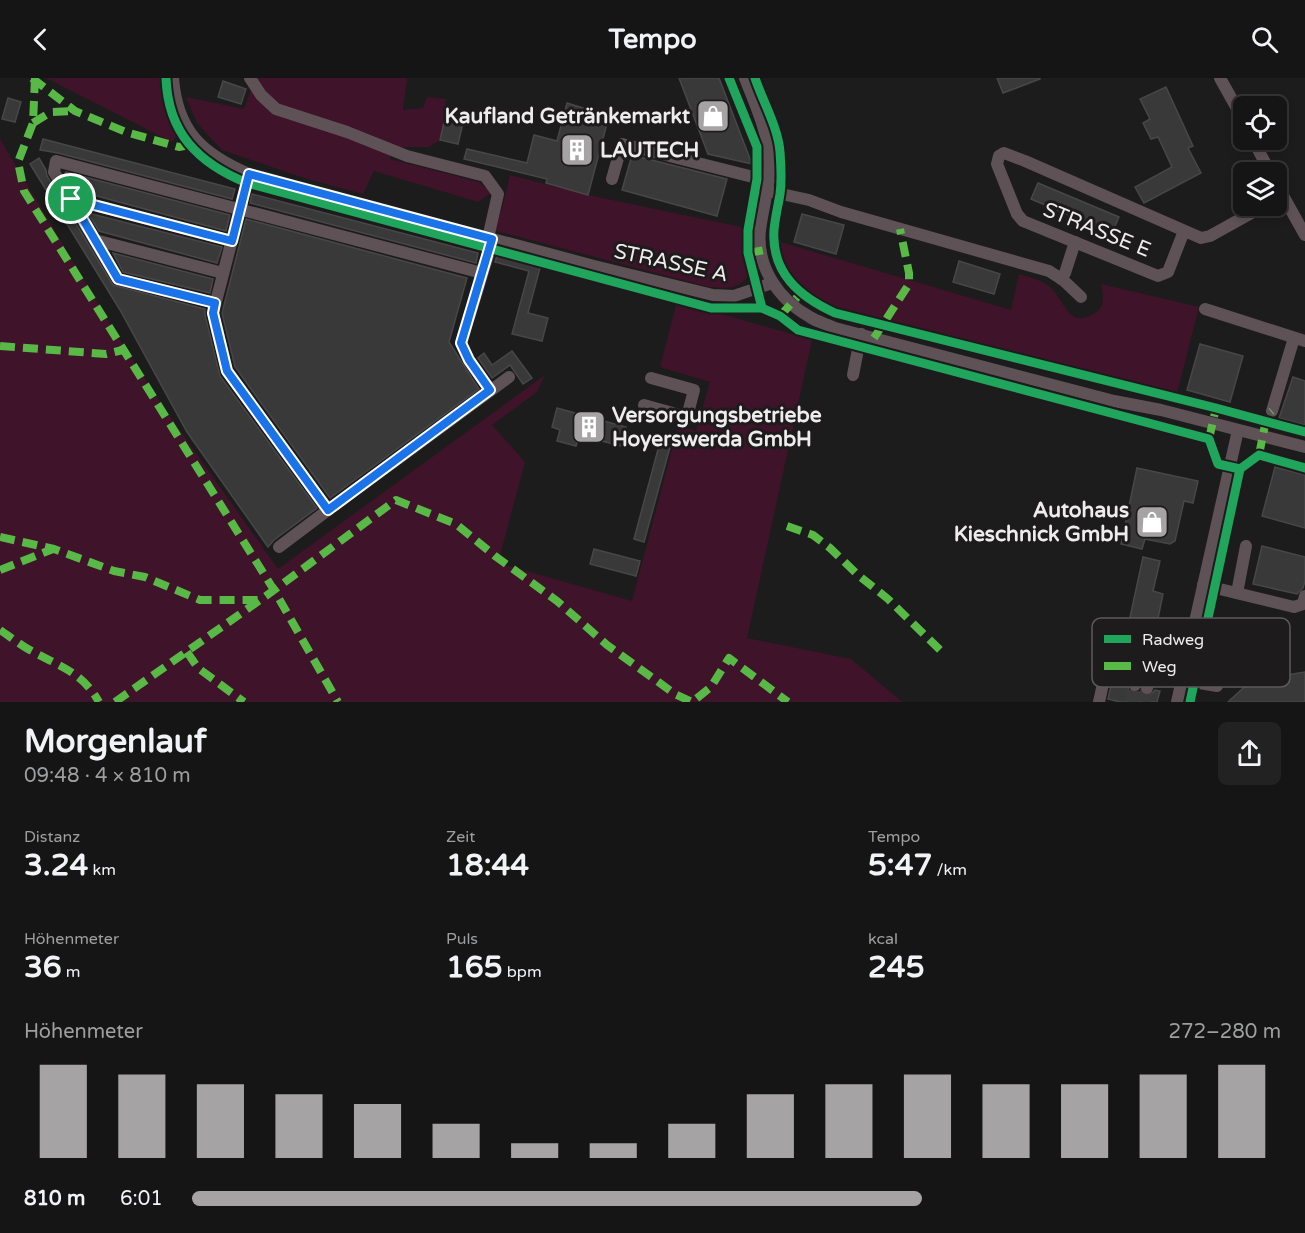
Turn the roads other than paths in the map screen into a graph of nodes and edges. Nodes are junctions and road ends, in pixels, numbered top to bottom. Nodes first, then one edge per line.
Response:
1 (173, 78) edge
2 (250, 78) edge
3 (745, 78) edge
4 (1220, 78) edge
5 (1233, 101) edge
6 (249, 174) junction
7 (612, 179) dead end
8 (768, 186) junction
9 (71, 199) junction
10 (1287, 207) edge
11 (240, 210) junction
12 (1246, 216) edge
13 (1184, 231) junction
14 (1305, 235) edge
15 (490, 238) junction
16 (95, 240) junction
17 (232, 241) junction
18 (1075, 242) junction
19 (223, 273) junction
20 (482, 273) junction
21 (1061, 279) junction
22 (772, 283) junction
23 (1081, 297) dead end
24 (215, 303) junction
25 (1205, 309) dead end
26 (861, 334) junction
27 (1299, 339) edge
28 (853, 375) dead end
29 (509, 377) dead end
30 (651, 378) dead end
31 (490, 390) junction
32 (644, 405) dead end
33 (1272, 411) dead end
34 (1238, 430) junction
35 (1305, 447) edge
36 (328, 510) junction
37 (1246, 546) dead end
38 (279, 547) dead end
39 (1203, 585) junction
40 (1237, 593) junction
41 (1305, 596) edge
42 (1196, 618) edge
43 (1102, 687) edge
44 (1180, 687) edge
45 (1099, 702) edge
46 (1177, 702) edge

1 - 6 street, STRASSE A
2 - 15 street
3 - 8 street
4 - 5 street
6 - 11 street
6 - 15 street, STRASSE A
7 - 8 street
8 - 21 street
8 - 22 street
9 - 11 street
9 - 16 street
9 - 17 street
10 - 14 street
11 - 17 street
11 - 20 street
12 - 13 street, STRASSE E
13 - 18 street, STRASSE E
13 - 18 street, STRASSE E
15 - 20 street
15 - 22 street, STRASSE A
16 - 19 street
16 - 24 street
17 - 19 street
18 - 21 street
19 - 24 street
20 - 31 street
21 - 23 street
22 - 26 street
24 - 36 street
25 - 27 street
26 - 28 street
26 - 34 street
27 - 33 street
29 - 31 street
30 - 32 street
31 - 36 street
34 - 35 street
34 - 39 street
36 - 38 street
37 - 40 street
39 - 40 street
39 - 42 street
40 - 41 street
43 - 45 street
44 - 46 street

